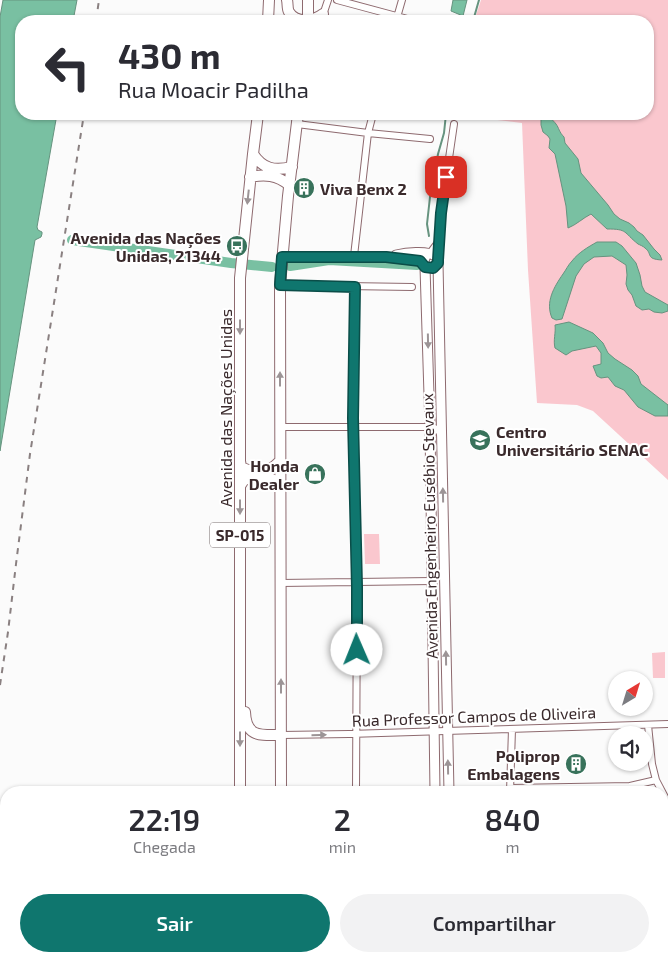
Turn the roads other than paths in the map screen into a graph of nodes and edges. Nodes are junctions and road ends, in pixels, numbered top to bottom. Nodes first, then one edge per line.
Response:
1 (270, 0) edge
2 (287, 0) edge
3 (308, 0) edge
4 (328, 0) edge
5 (337, 0) edge
6 (402, 0) edge
7 (269, 15) edge
8 (292, 15) edge
9 (308, 15) edge
10 (323, 15) edge
11 (387, 15) edge
12 (398, 15) edge
13 (257, 120) edge
14 (297, 120) edge
15 (302, 120) edge
16 (371, 120) edge
17 (454, 124) dead end
18 (368, 133) junction
19 (430, 138) dead end
20 (253, 154) junction
21 (292, 166) junction
22 (250, 177) junction
23 (289, 185) junction
24 (440, 240) junction
25 (429, 253) junction
26 (354, 256) junction
27 (386, 257) junction
28 (281, 260) junction
29 (438, 262) junction
30 (425, 266) junction
31 (280, 281) junction
32 (355, 287) junction
33 (412, 287) dead end
34 (430, 427) junction
35 (280, 428) junction
36 (354, 428) junction
37 (442, 439) junction
38 (280, 460) junction
39 (240, 461) junction
40 (240, 486) junction
41 (280, 486) junction
42 (432, 581) junction
43 (356, 582) junction
44 (280, 583) junction
45 (240, 674) junction
46 (433, 674) junction
47 (447, 690) junction
48 (668, 724) edge
49 (648, 725) junction
50 (512, 729) junction
51 (434, 731) junction
52 (448, 731) junction
53 (356, 734) junction
54 (281, 735) junction
55 (656, 780) junction
56 (240, 786) edge
57 (281, 786) edge
58 (356, 786) edge
59 (435, 786) edge
60 (449, 786) edge
61 (510, 786) edge
62 (630, 786) edge
63 (659, 786) edge

1 - 7 highway
2 - 8 highway
3 - 9 highway
4 - 10 street
5 - 11 street
6 - 12 street
13 - 20 highway, Avenida das Nações Unidas / SP-015
14 - 21 highway, SP-015
15 - 18 street
16 - 18 street
17 - 24 street, Avenida Engenheiro Eusébio Stevaux
18 - 19 street
18 - 26 street
20 - 21 highway
20 - 22 highway, Avenida das Nações Unidas / SP-015
21 - 23 highway, SP-015
22 - 23 highway
22 -> 39 highway, Avenida das Nações Unidas / SP-015
23 - 28 highway, SP-015
24 - 25 street, Avenida Engenheiro Eusébio Stevaux
24 - 29 street, Avenida Engenheiro Eusébio Stevaux
25 - 27 main road
25 - 29 main road
25 - 30 street, Avenida Engenheiro Eusébio Stevaux
26 - 27 main road
26 - 28 main road
27 - 30 main road
28 - 31 highway, SP-015
29 - 30 street
29 - 37 main road, Avenida Engenheiro Eusébio Stevaux
30 -> 34 main road, Avenida Engenheiro Eusébio Stevaux
31 - 32 street
35 -> 31 highway, SP-015
32 - 33 street
32 - 36 street
34 - 36 street
34 - 37 street
34 - 42 main road, Avenida Engenheiro Eusébio Stevaux
35 - 36 street
35 - 38 highway, SP-015
36 - 43 street
47 -> 37 main road, Avenida Engenheiro Eusébio Stevaux
38 - 39 highway
38 - 41 highway, SP-015
39 - 40 highway, Avenida das Nações Unidas / SP-015
40 - 41 highway
40 -> 45 highway, Avenida das Nações Unidas / SP-015
41 - 44 highway, SP-015
42 - 43 street
42 - 46 main road, Avenida Engenheiro Eusébio Stevaux
43 - 44 street
43 - 53 street
54 -> 44 highway, SP-015
45 - 54 highway
45 -> 56 highway, Avenida das Nações Unidas / SP-015
46 - 47 main road
46 - 51 main road, Avenida Engenheiro Eusébio Stevaux
47 - 52 main road, Avenida Engenheiro Eusébio Stevaux
48 - 49 street, Rua Professor Campos de Oliveira
49 - 50 street, Rua Professor Campos de Oliveira
49 - 55 street
50 - 52 street, Rua Professor Campos de Oliveira
50 - 61 street
51 - 52 street, Rua Professor Campos de Oliveira
51 - 53 street, Rua Professor Campos de Oliveira
51 - 59 main road, Avenida Engenheiro Eusébio Stevaux
60 -> 52 main road, Avenida Engenheiro Eusébio Stevaux
54 -> 53 street, Rua Professor Campos de Oliveira
53 - 58 street
54 - 57 highway, SP-015
55 - 62 street
55 - 63 street

